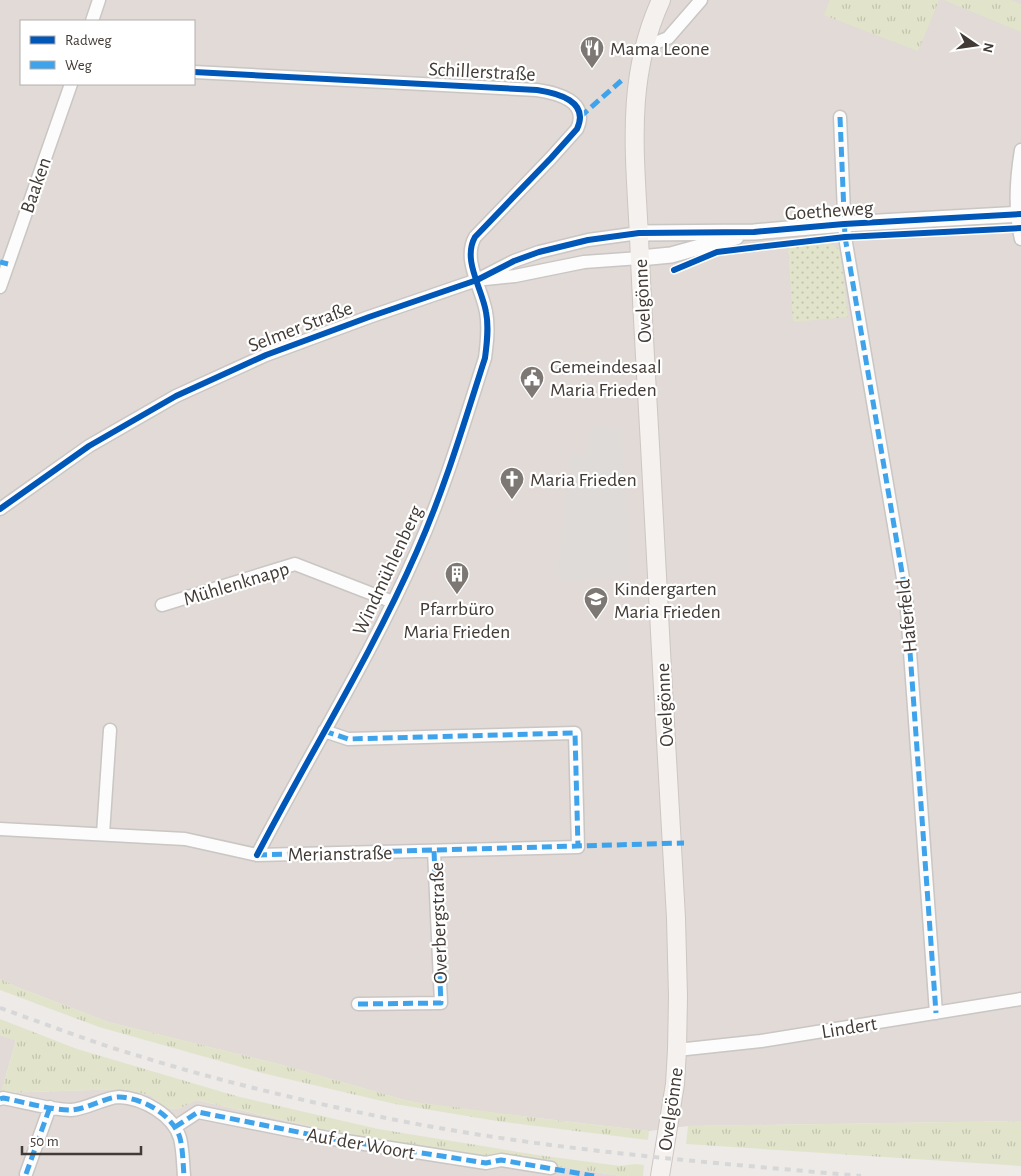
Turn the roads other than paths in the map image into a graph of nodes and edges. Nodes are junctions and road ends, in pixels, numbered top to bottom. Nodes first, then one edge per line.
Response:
1 (99, 0) edge
2 (661, 0) edge
3 (701, 0) edge
4 (92, 20) edge
5 (644, 47) junction
6 (195, 72) edge
7 (71, 85) edge
8 (840, 117) dead end
9 (1021, 150) edge
10 (1018, 214) edge
11 (844, 224) junction
12 (754, 232) junction
13 (639, 233) junction
14 (1021, 240) edge
15 (640, 258) junction
16 (4, 263) edge
17 (477, 280) junction
18 (0, 286) edge
19 (0, 509) edge
20 (393, 602) junction
21 (162, 605) dead end
22 (110, 730) dead end
23 (324, 731) junction
24 (0, 829) edge
25 (103, 834) junction
26 (434, 850) junction
27 (256, 855) junction
28 (1021, 999) edge
29 (358, 1004) dead end
30 (936, 1013) junction
31 (677, 1050) junction
32 (0, 1099) edge
33 (50, 1107) junction
34 (175, 1128) junction
35 (550, 1168) dead end
36 (26, 1174) dead end
37 (184, 1176) edge
38 (660, 1176) edge

1 - 4 street
2 - 5 main road, Ovelgönne
3 - 5 street
5 - 13 main road, Ovelgönne
6 - 17 street, Schillerstraße
7 - 16 street, Baaken
8 - 11 street, Haferfeld
9 - 10 street
10 - 11 street, Goetheweg
10 - 14 street
11 - 12 street, Goetheweg
11 - 30 street, Haferfeld
12 - 13 street, Goetheweg
12 - 15 street, Goetheweg
13 - 15 main road, Ovelgönne
13 - 17 street, Selmer Straße
15 - 17 street, Selmer Straße
15 - 31 main road, Ovelgönne
16 - 18 street, Baaken
17 - 19 street, Selmer Straße
17 - 20 street, Windmühlenberg
20 - 21 street, Mühlenknapp
20 - 23 street, Windmühlenberg
22 - 25 street
23 - 26 street, Merianstraße
23 - 27 street, Windmühlenberg
24 - 25 street, Merianstraße
25 - 27 street, Merianstraße
26 - 27 street, Merianstraße
26 - 29 street, Overbergstraße
28 - 30 street, Lindert
30 - 31 street, Lindert
31 - 38 main road, Ovelgönne
32 - 33 street
33 - 34 street
33 - 36 street
34 - 35 street, Auf der Woort
34 - 37 street

